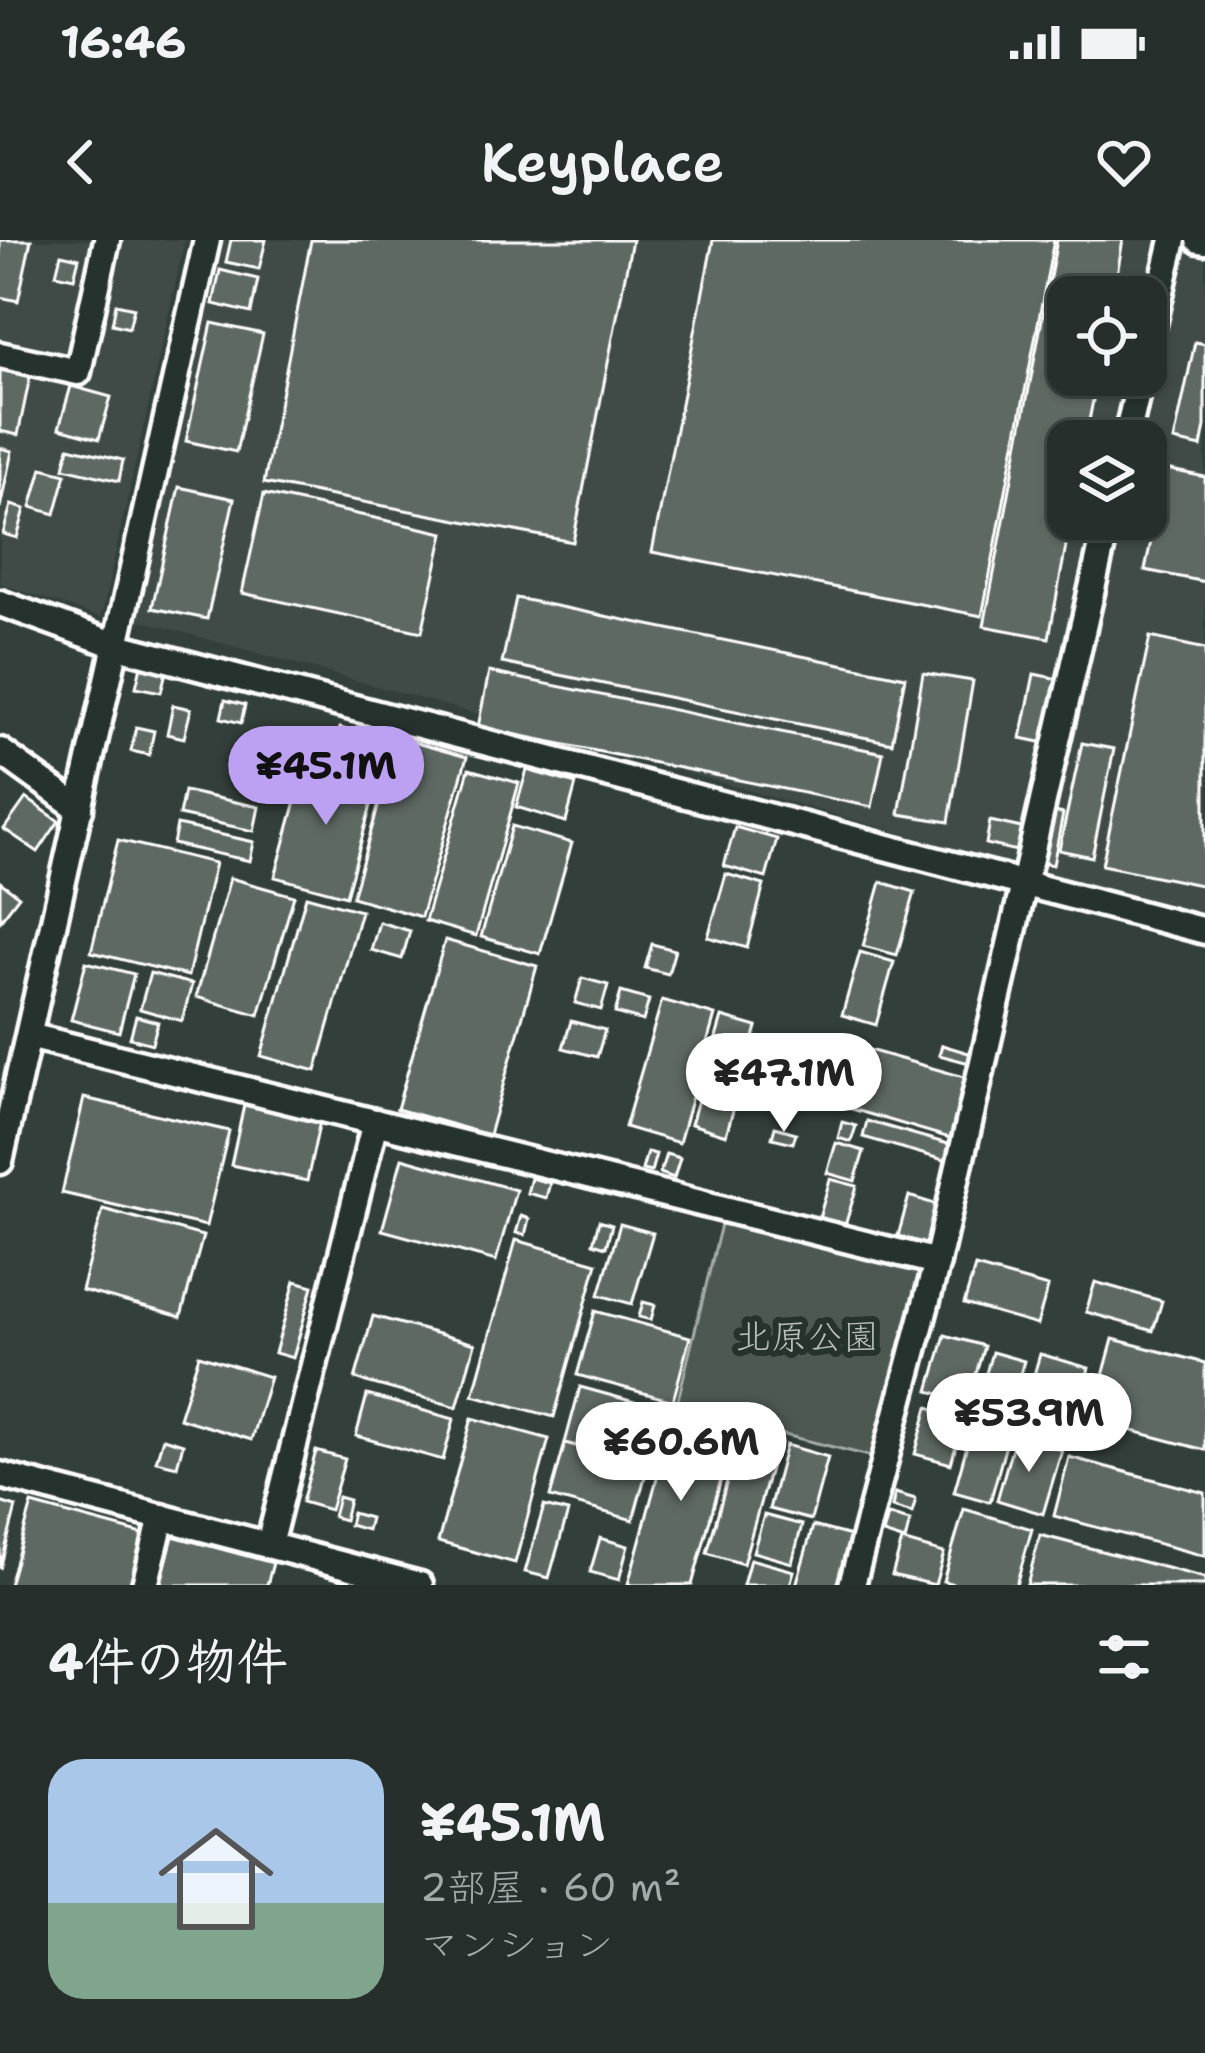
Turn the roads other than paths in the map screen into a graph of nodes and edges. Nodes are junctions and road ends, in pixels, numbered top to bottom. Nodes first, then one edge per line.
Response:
1 (107, 240) edge
2 (207, 240) edge
3 (1173, 240) edge
4 (1164, 276) edge
5 (0, 356) edge
6 (1103, 540) edge
7 (0, 603) edge
8 (118, 646) junction
9 (0, 751) edge
10 (80, 809) junction
11 (1027, 883) junction
12 (1205, 931) edge
13 (29, 1036) junction
14 (375, 1122) junction
15 (0, 1161) edge
16 (938, 1262) junction
17 (0, 1475) edge
18 (162, 1517) junction
19 (269, 1545) junction
20 (385, 1581) edge
21 (145, 1585) edge
22 (420, 1585) edge
23 (852, 1585) edge

1 - 5 street
2 - 8 street
3 - 4 street
6 - 11 street
7 - 8 street
8 - 10 street
8 - 11 street
9 - 10 street
10 - 13 street
11 - 12 street
11 - 16 street
13 - 14 street
13 - 15 street
14 - 16 street
14 - 19 street
16 - 23 street
17 - 18 street
18 - 19 street
18 - 21 street
19 - 20 street
20 - 22 street

